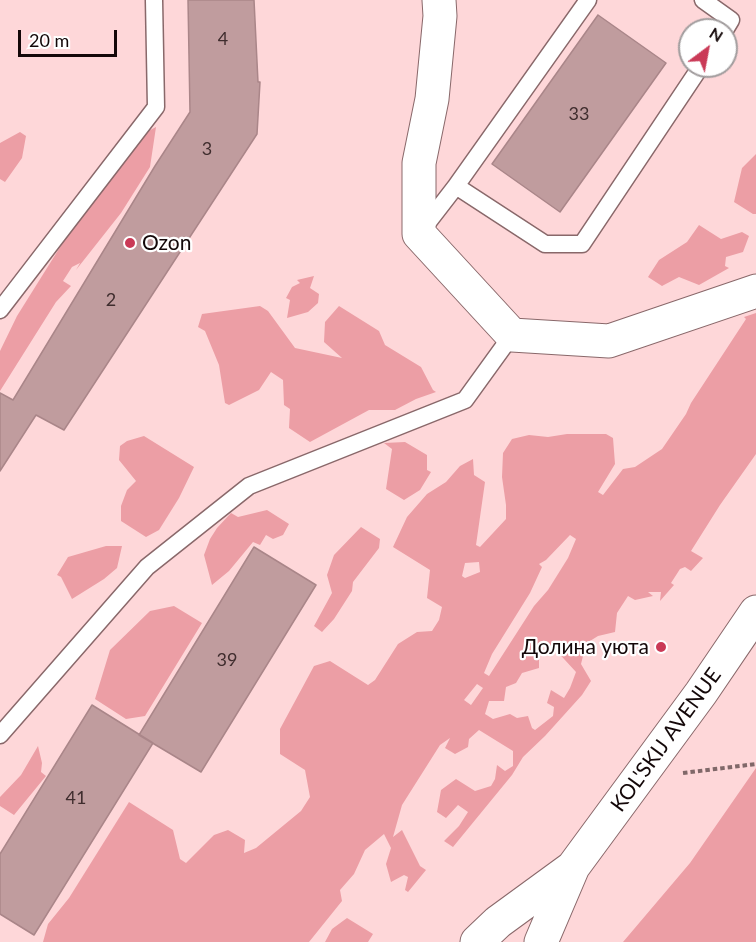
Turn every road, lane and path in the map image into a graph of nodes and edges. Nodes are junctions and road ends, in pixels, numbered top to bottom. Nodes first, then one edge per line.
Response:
1 (154, 0) edge
2 (439, 0) edge
3 (588, 0) edge
4 (703, 0) edge
5 (727, 18) edge
6 (693, 78) edge
7 (456, 186) junction
8 (419, 234) junction
9 (756, 291) edge
10 (0, 310) edge
11 (512, 335) junction
12 (756, 612) edge
13 (0, 735) edge
14 (756, 764) edge
15 (679, 774) dead end
16 (573, 867) junction
17 (477, 942) edge
18 (541, 942) edge

1 - 10 lane
2 - 8 street
3 - 7 lane
4 - 5 lane
6 - 7 lane
7 - 8 lane
8 - 11 street
9 - 11 street
11 - 13 lane
12 - 16 street, KOL'SKIJ AVENUE
14 - 15 path
16 - 17 street, KOL'SKIJ AVENUE
16 - 18 street, KOL'SKIJ AVENUE

